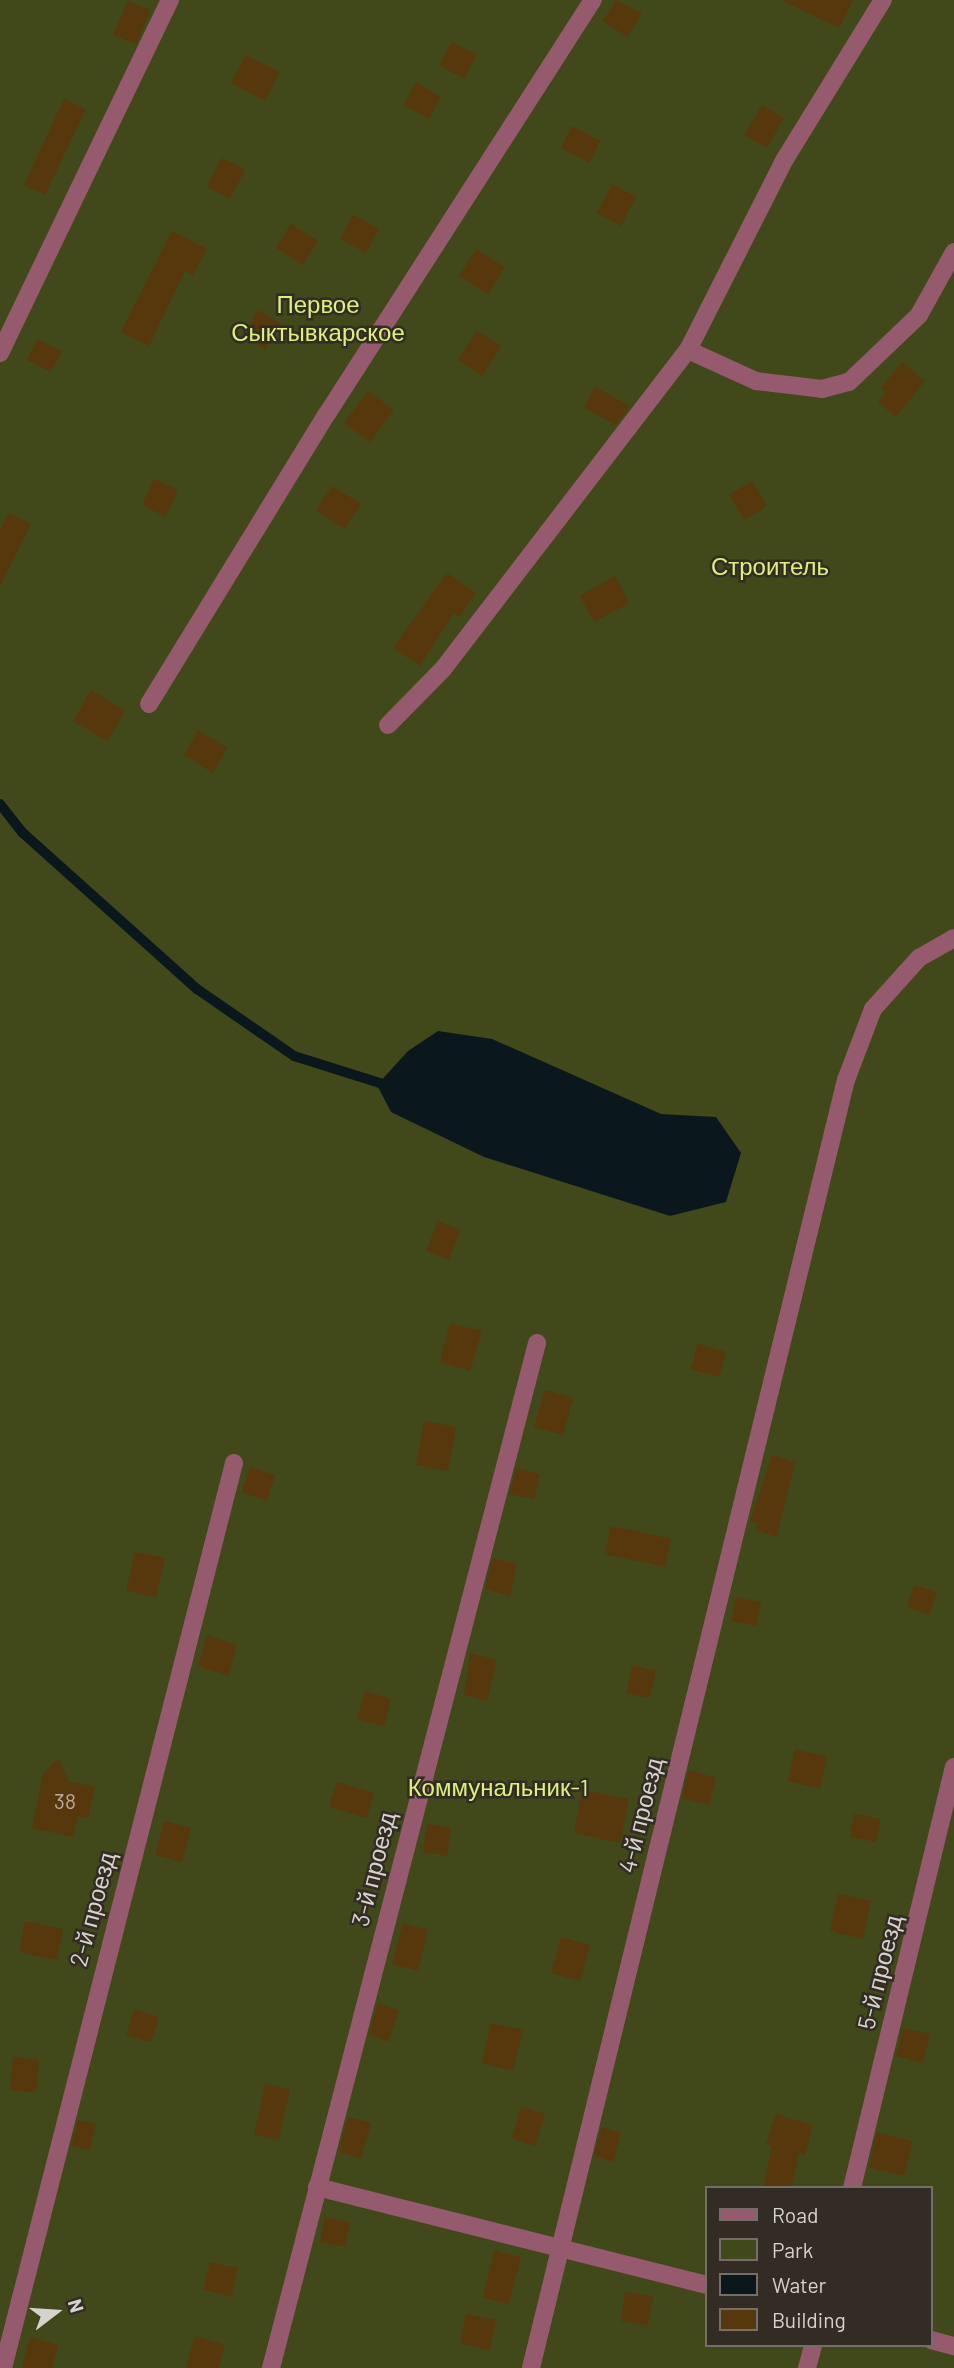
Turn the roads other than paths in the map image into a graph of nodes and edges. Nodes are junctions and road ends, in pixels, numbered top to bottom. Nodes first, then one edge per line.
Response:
1 (170, 0) edge
2 (593, 0) edge
3 (883, 0) edge
4 (954, 252) edge
5 (688, 350) junction
6 (0, 354) edge
7 (149, 704) dead end
8 (388, 725) dead end
9 (954, 938) edge
10 (537, 1343) dead end
11 (234, 1463) dead end
12 (954, 1767) edge
13 (852, 2186) edge
14 (317, 2188) junction
15 (560, 2251) junction
16 (706, 2285) edge
17 (933, 2341) edge
18 (954, 2346) edge
19 (812, 2347) edge
20 (3, 2368) edge
21 (271, 2368) edge
22 (531, 2368) edge
23 (807, 2368) edge

1 - 6 lane
2 - 7 lane
3 - 5 lane
4 - 5 lane
5 - 8 lane
9 - 15 lane, 4-й проезд
10 - 14 lane, 3-й проезд
11 - 20 lane, 2-й проезд
12 - 13 lane, 5-й проезд
14 - 15 lane
14 - 21 lane, 3-й проезд
15 - 16 lane
15 - 22 lane, 4-й проезд
17 - 18 lane
19 - 23 lane

